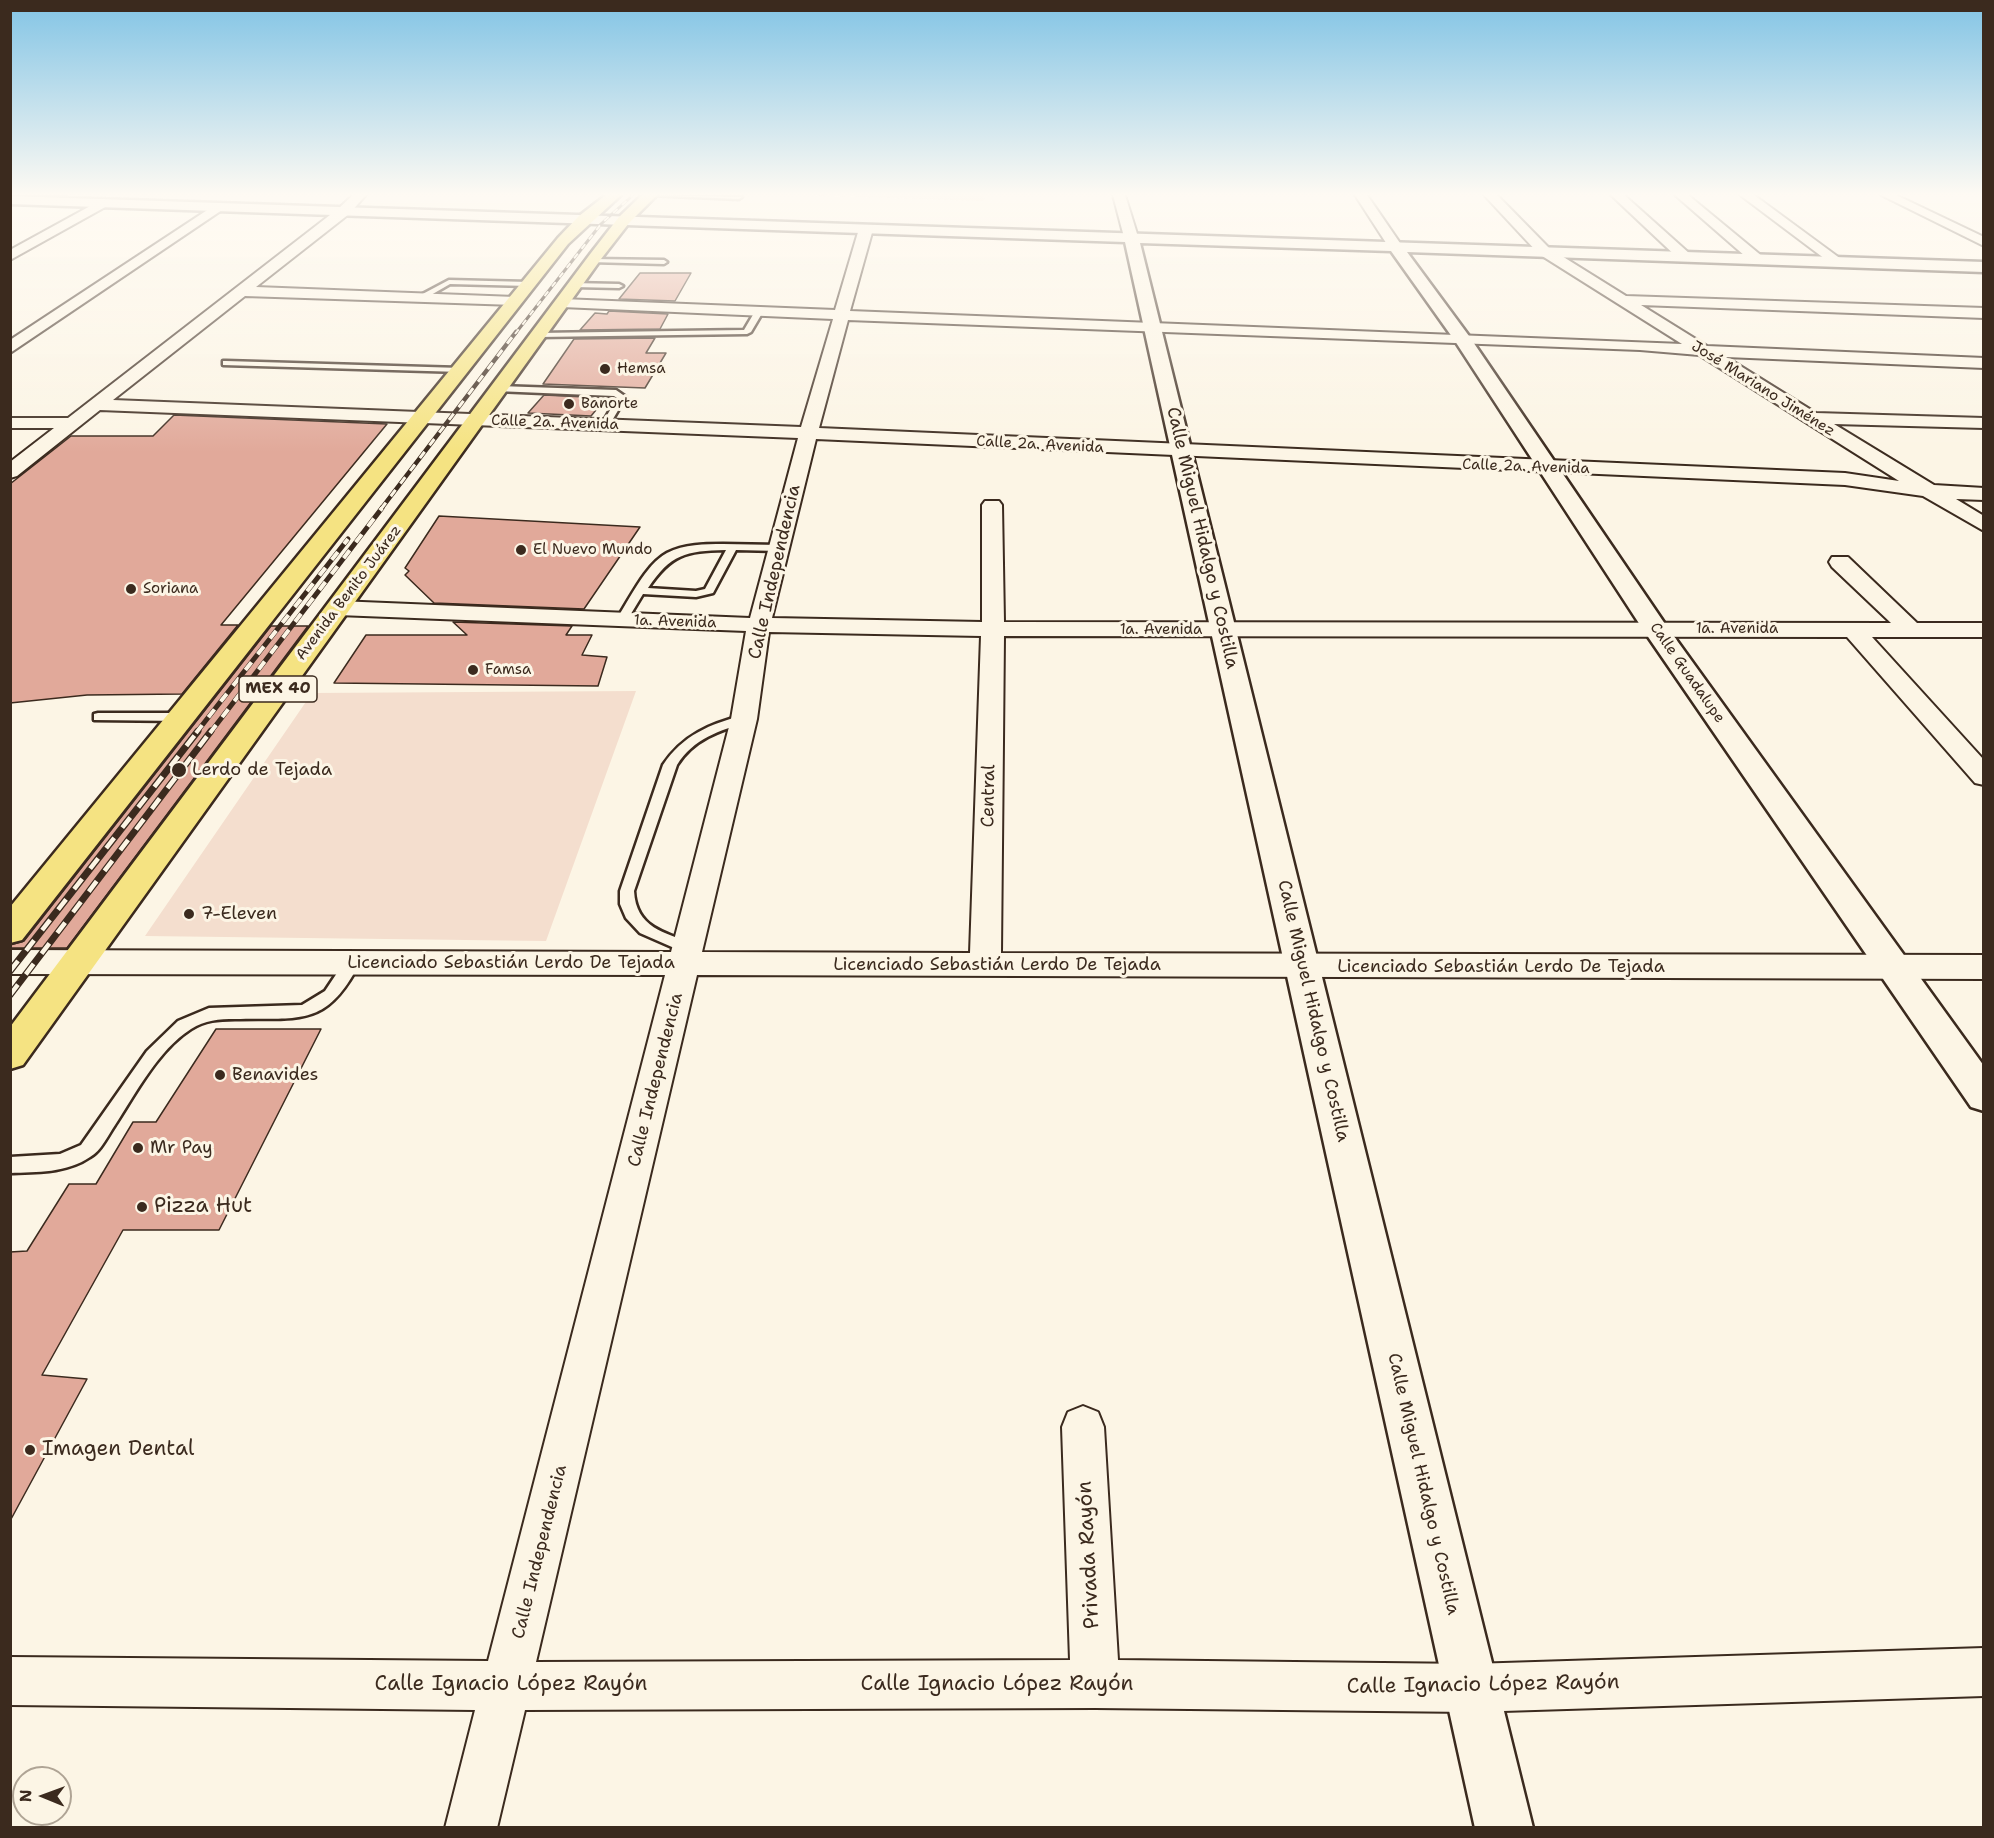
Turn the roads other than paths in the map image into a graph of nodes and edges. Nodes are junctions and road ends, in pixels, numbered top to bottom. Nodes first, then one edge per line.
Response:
1 (109, 281) edge
2 (252, 281) edge
3 (532, 281) edge
4 (577, 281) edge
5 (851, 281) edge
6 (1141, 281) edge
7 (1420, 281) edge
8 (1593, 281) edge
9 (529, 284) junction
10 (574, 285) junction
11 (619, 286) dead end
12 (239, 291) junction
13 (421, 297) junction
14 (1624, 300) junction
15 (515, 301) junction
16 (562, 303) junction
17 (760, 310) junction
18 (841, 313) junction
19 (1983, 313) edge
20 (1151, 328) junction
21 (538, 335) junction
22 (1463, 340) junction
23 (10, 348) edge
24 (1697, 349) junction
25 (226, 363) dead end
26 (1983, 363) edge
27 (461, 370) junction
28 (500, 389) junction
29 (97, 405) junction
30 (1809, 418) junction
31 (422, 419) junction
32 (477, 420) junction
33 (10, 423) edge
34 (72, 423) junction
35 (1983, 423) edge
36 (606, 424) junction
37 (808, 434) junction
38 (1181, 452) junction
39 (1547, 468) junction
40 (10, 472) edge
41 (1925, 489) junction
42 (1983, 494) edge
43 (992, 505) dead end
44 (1983, 525) edge
45 (732, 548) junction
46 (779, 548) junction
47 (1840, 562) dead end
48 (640, 591) junction
49 (338, 608) junction
50 (622, 620) junction
51 (759, 625) junction
52 (1655, 628) junction
53 (993, 629) junction
54 (1853, 630) junction
55 (1911, 630) junction
56 (1983, 630) edge
57 (1224, 631) junction
58 (98, 717) dead end
59 (183, 717) junction
60 (744, 720) junction
61 (1983, 777) edge
62 (10, 931) edge
63 (687, 956) junction
64 (82, 961) junction
65 (10, 962) edge
66 (352, 962) junction
67 (985, 963) junction
68 (1302, 967) junction
69 (1894, 967) junction
70 (1983, 967) edge
71 (10, 1055) edge
72 (1983, 1096) edge
73 (10, 1165) edge
74 (1083, 1427) dead end
75 (1983, 1672) edge
76 (10, 1681) edge
77 (1095, 1684) junction
78 (507, 1686) junction
79 (1471, 1688) junction
80 (471, 1827) edge
81 (1504, 1827) edge

1 - 23 street
2 - 12 street
3 - 9 main road, MEX 40
4 - 10 main road, Avenida Benito Juárez / MEX 40
5 - 18 street, Calle Independencia
6 - 20 street, Calle Miguel Hidalgo y Costilla
7 - 22 street, Calle Guadalupe
8 - 14 street, José Mariano Jiménez
9 - 13 lane
9 - 15 main road, MEX 40
10 - 11 lane
10 - 16 main road, Avenida Benito Juárez / MEX 40
12 - 13 street
12 - 29 street
13 - 15 street
14 - 19 street
14 - 24 street, José Mariano Jiménez
15 - 27 main road, MEX 40
16 - 17 street
16 - 21 main road, Avenida Benito Juárez / MEX 40
17 - 18 street
17 - 21 lane
18 - 20 street
18 - 37 street, Calle Independencia
20 - 22 street
20 - 38 street, Calle Miguel Hidalgo y Costilla
21 - 28 main road, Avenida Benito Juárez / MEX 40
22 - 24 street
22 - 39 street, Calle Guadalupe
24 - 26 street
24 - 30 street, José Mariano Jiménez
25 - 27 lane
27 - 31 main road, MEX 40
28 - 32 main road, Avenida Benito Juárez / MEX 40
28 - 36 lane
29 - 31 street, Calle 2a. Avenida
29 - 34 street
30 - 35 street
30 - 41 street, José Mariano Jiménez
31 - 32 street, Calle 2a. Avenida
31 - 59 main road, MEX 40
32 - 36 street, Calle 2a. Avenida
32 - 49 main road, Avenida Benito Juárez / MEX 40
33 - 34 street
34 - 40 street
36 - 37 street, Calle 2a. Avenida
37 - 38 street, Calle 2a. Avenida
37 - 46 street, Calle Independencia
38 - 39 street, Calle 2a. Avenida
38 - 57 street, Calle Miguel Hidalgo y Costilla
39 - 41 street, Calle 2a. Avenida
39 - 52 street, Calle Guadalupe
41 - 42 street, Calle 2a. Avenida
41 - 44 street, José Mariano Jiménez
43 - 53 street, Central
45 - 46 lane
45 - 48 lane
45 - 48 lane
46 - 51 street, Calle Independencia
47 - 55 street
48 - 50 lane
49 - 50 street, 1a. Avenida
49 - 64 main road, Avenida Benito Juárez / MEX 40
50 - 51 street, 1a. Avenida
51 - 53 street, 1a. Avenida
51 - 60 street, Calle Independencia
52 - 54 street, 1a. Avenida
52 - 57 street, 1a. Avenida
52 - 69 street, Calle Guadalupe
53 - 57 street, 1a. Avenida
53 - 67 street, Central
54 - 55 street, 1a. Avenida
54 - 61 street
55 - 56 street, 1a. Avenida
57 - 68 street, Calle Miguel Hidalgo y Costilla
58 - 59 lane
59 - 62 main road, MEX 40
60 - 63 street, Calle Independencia
60 - 63 lane
63 - 66 street, Licenciado Sebastián Lerdo De Tejada
63 - 67 street, Licenciado Sebastián Lerdo De Tejada
63 - 78 street, Calle Independencia
64 - 65 street, Licenciado Sebastián Lerdo De Tejada
64 - 66 street, Licenciado Sebastián Lerdo De Tejada
64 - 71 main road, Avenida Benito Juárez / MEX 40
66 - 73 lane
67 - 68 street, Licenciado Sebastián Lerdo De Tejada
68 - 69 street, Licenciado Sebastián Lerdo De Tejada
68 - 79 street, Calle Miguel Hidalgo y Costilla
69 - 70 street, Licenciado Sebastián Lerdo De Tejada
69 - 72 street, Calle Guadalupe
74 - 77 street, Privada Rayón
75 - 79 street, Calle Ignacio López Rayón
76 - 78 street, Calle Ignacio López Rayón
77 - 78 street, Calle Ignacio López Rayón
77 - 79 street, Calle Ignacio López Rayón
78 - 80 street, Calle Independencia
79 - 81 street, Calle Miguel Hidalgo y Costilla

